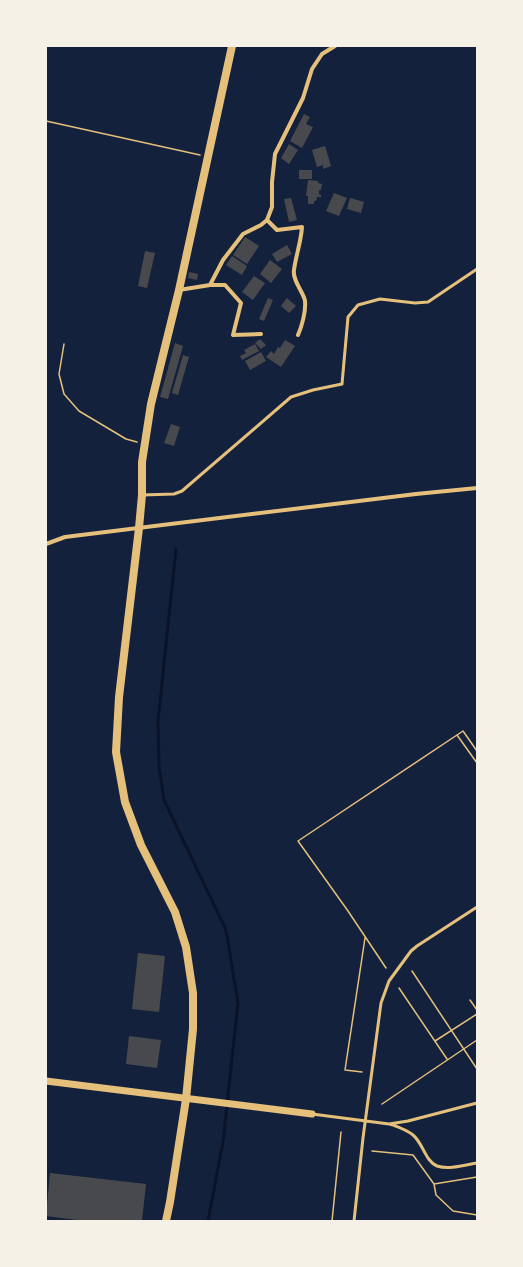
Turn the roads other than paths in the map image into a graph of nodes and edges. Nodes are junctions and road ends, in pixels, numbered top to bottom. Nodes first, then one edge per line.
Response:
1 (232, 46) edge
2 (334, 46) edge
3 (267, 220) junction
4 (477, 269) edge
5 (210, 285) junction
6 (179, 290) junction
7 (261, 334) dead end
8 (298, 334) dead end
9 (477, 488) edge
10 (142, 495) junction
11 (139, 528) junction
12 (46, 544) edge
13 (477, 907) edge
14 (46, 1081) edge
15 (186, 1099) junction
16 (477, 1103) edge
17 (312, 1114) joint
18 (366, 1120) junction
19 (389, 1124) junction
20 (477, 1163) edge
21 (166, 1221) edge
22 (354, 1221) edge

1 - 6 main road
2 - 3 street
3 - 5 street
3 - 8 street
4 - 10 lane
5 - 6 street
5 - 7 street
6 - 10 main road
9 - 11 street
10 - 11 main road
11 - 12 street
11 - 15 main road
13 - 18 lane
14 - 15 street
15 - 17 street
15 - 21 main road
16 - 19 lane
17 - 18 lane
18 - 19 lane
18 - 22 lane
19 - 20 lane

